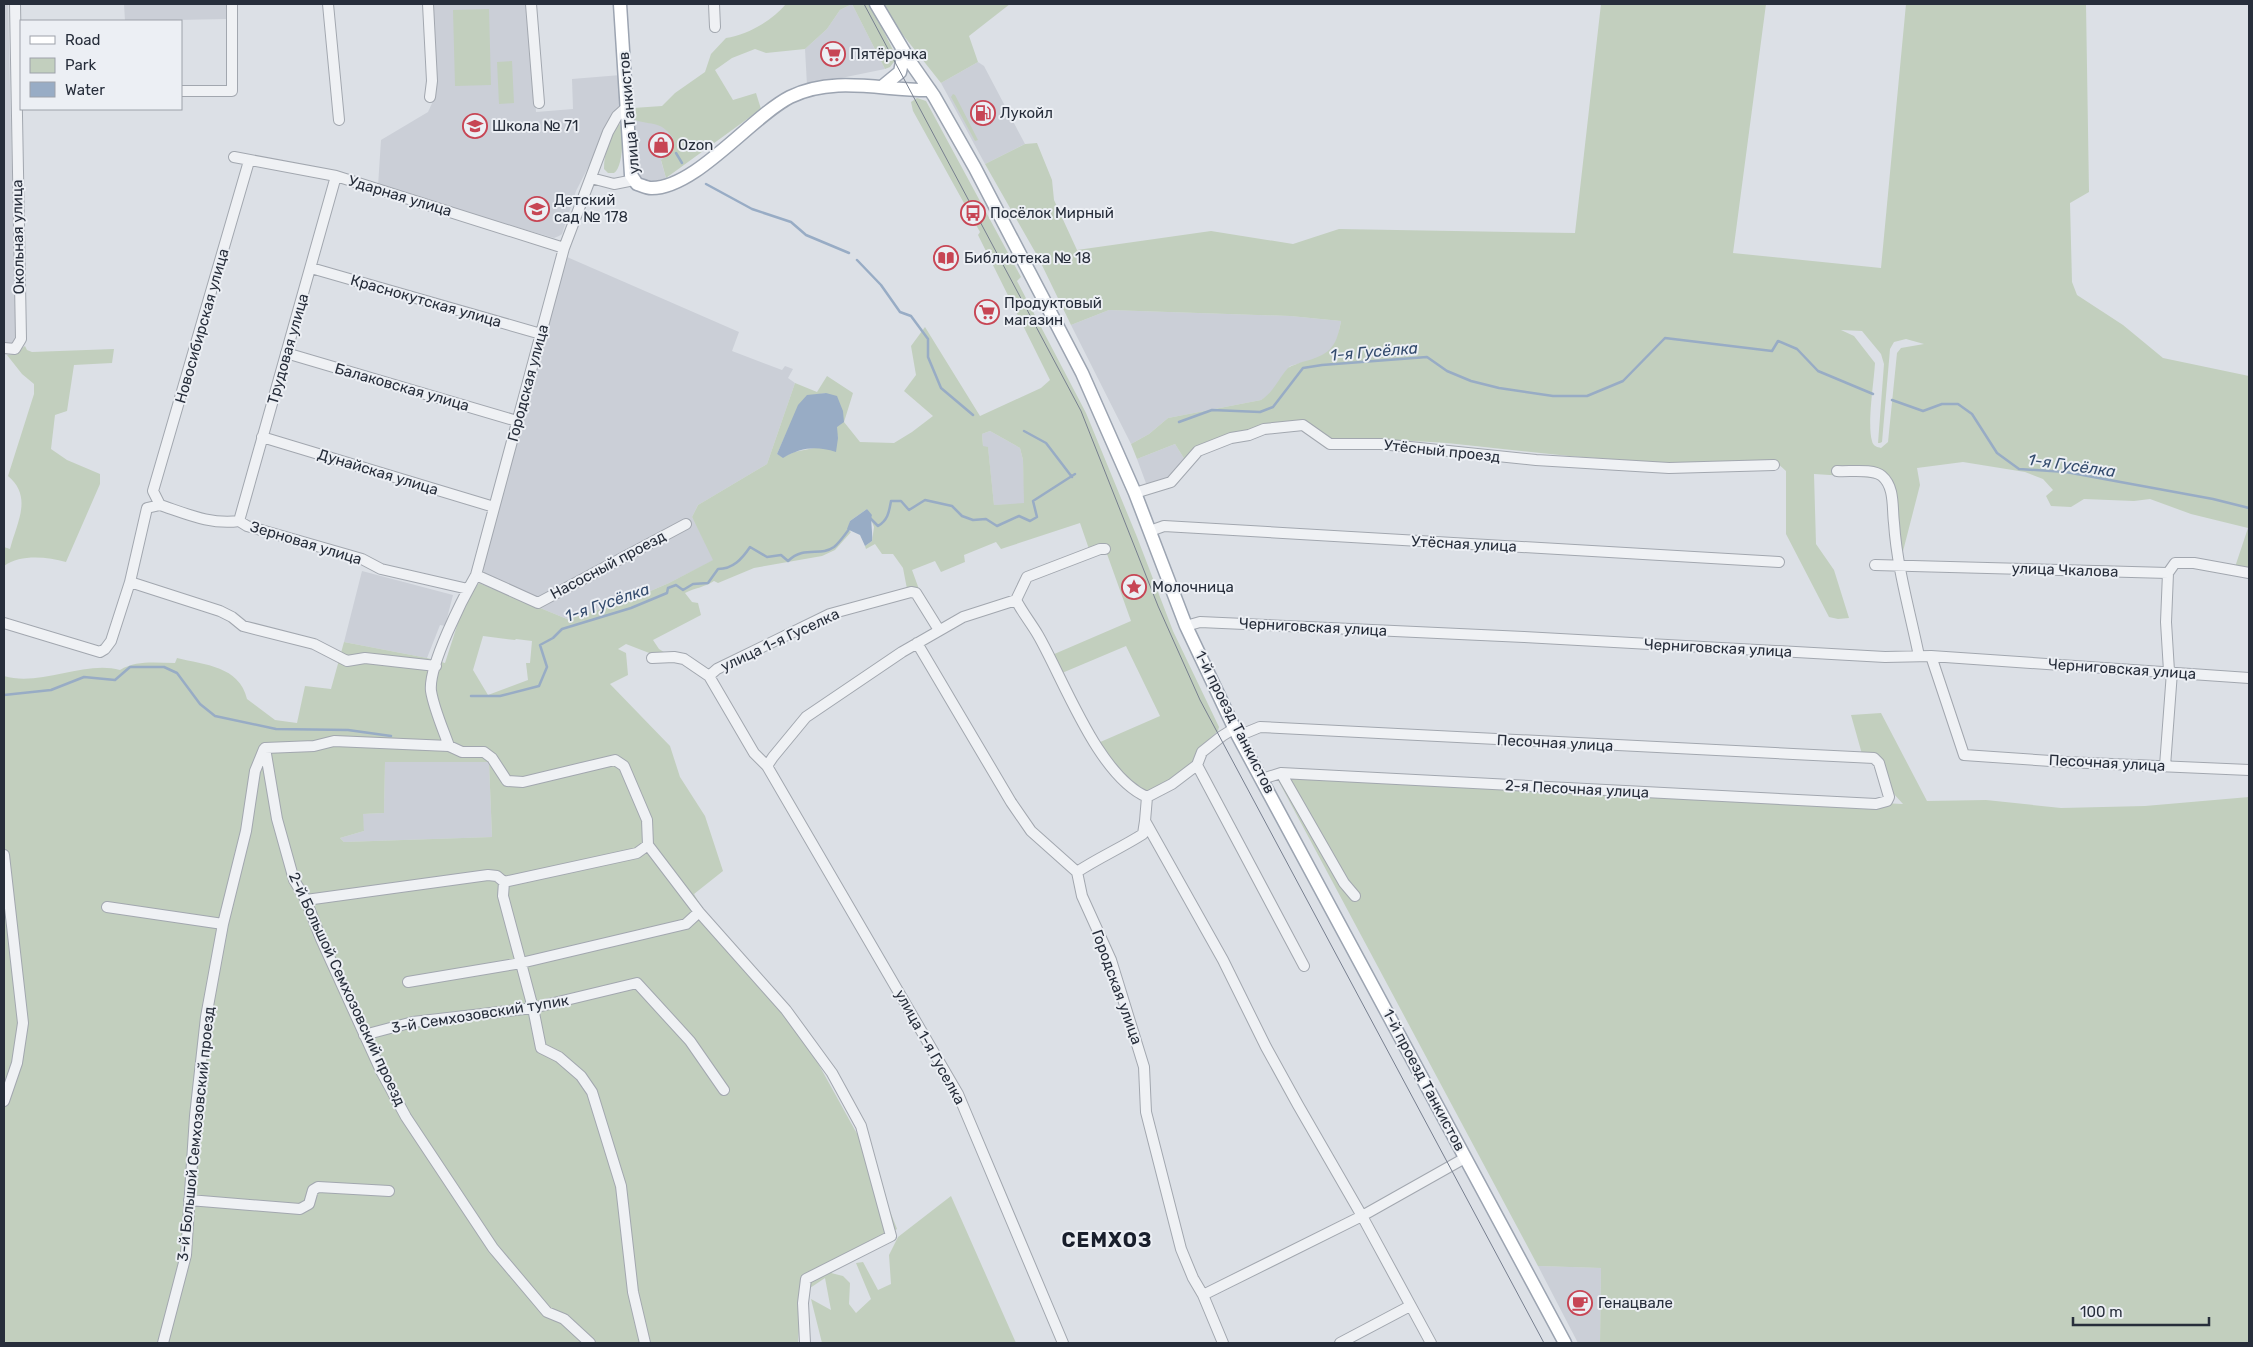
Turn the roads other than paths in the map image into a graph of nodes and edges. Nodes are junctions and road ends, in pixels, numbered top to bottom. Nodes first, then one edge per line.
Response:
1 (15, 4) edge
2 (232, 4) edge
3 (328, 4) edge
4 (428, 4) edge
5 (531, 4) edge
6 (620, 4) edge
7 (714, 4) edge
8 (876, 4) edge
9 (715, 27) dead end
10 (904, 52) junction
11 (883, 86) junction
12 (930, 90) junction
13 (19, 92) edge
14 (182, 92) edge
15 (430, 97) dead end
16 (539, 102) dead end
17 (627, 107) junction
18 (340, 120) dead end
19 (234, 157) dead end
20 (249, 161) junction
21 (336, 176) junction
22 (591, 178) junction
23 (634, 180) junction
24 (564, 248) junction
25 (311, 268) junction
26 (541, 334) junction
27 (4, 348) edge
28 (286, 353) junction
29 (518, 420) junction
30 (262, 437) junction
31 (1774, 465) dead end
32 (1837, 472) dead end
33 (1135, 493) junction
34 (160, 505) junction
35 (494, 507) junction
36 (239, 521) junction
37 (686, 524) dead end
38 (1150, 531) junction
39 (1104, 549) dead end
40 (1779, 562) dead end
41 (1875, 565) dead end
42 (1900, 565) junction
43 (2168, 573) junction
44 (2249, 573) edge
45 (476, 575) junction
46 (130, 582) junction
47 (468, 589) junction
48 (1016, 600) junction
49 (4, 622) edge
50 (1186, 626) junction
51 (939, 630) junction
52 (917, 643) junction
53 (1919, 656) junction
54 (1931, 656) junction
55 (652, 658) dead end
56 (436, 666) junction
57 (2170, 672) junction
58 (709, 676) junction
59 (2249, 678) edge
60 (1237, 732) junction
61 (449, 746) junction
62 (265, 748) junction
63 (1197, 765) junction
64 (767, 766) junction
65 (2165, 766) junction
66 (2249, 770) edge
67 (1281, 773) junction
68 (1262, 779) junction
69 (1147, 796) junction
70 (1889, 796) joint
71 (1145, 821) junction
72 (648, 845) junction
73 (4, 855) edge
74 (1077, 872) junction
75 (504, 882) junction
76 (1355, 896) dead end
77 (306, 900) junction
78 (107, 907) dead end
79 (699, 912) junction
80 (223, 924) junction
81 (521, 963) junction
82 (1304, 966) dead end
83 (408, 982) dead end
84 (534, 1008) junction
85 (364, 1035) junction
86 (724, 1090) dead end
87 (4, 1101) edge
88 (1465, 1158) junction
89 (389, 1191) dead end
90 (190, 1200) junction
91 (1362, 1216) junction
92 (1203, 1295) junction
93 (1410, 1306) junction
94 (163, 1343) edge
95 (590, 1343) edge
96 (645, 1343) edge
97 (805, 1343) edge
98 (1063, 1343) edge
99 (1223, 1343) edge
100 (1340, 1343) edge
101 (1431, 1343) edge
102 (1565, 1343) edge

1 - 13 street, Окольная улица
2 - 14 street
3 - 18 street
4 - 15 street
5 - 16 street
6 - 17 main road, улица Танкистов
7 - 9 street
8 - 10 main road, 1-й проезд Танкистов
10 - 11 main road
10 - 12 main road, 1-й проезд Танкистов
11 - 12 main road, улица Танкистов
11 - 23 main road, улица Танкистов
12 - 33 main road, 1-й проезд Танкистов
13 - 27 street, Окольная улица
17 - 22 street, Городская улица
17 - 23 main road, улица Танкистов
19 - 20 street, Ударная улица
20 - 21 street, Ударная улица
20 - 34 street, Новосибирская улица
21 - 24 street, Ударная улица
21 - 25 street, Трудовая улица
22 - 23 street
22 - 24 street, Городская улица
24 - 26 street, Городская улица
25 - 26 street, Краснокутская улица
25 - 28 street, Трудовая улица
26 - 29 street, Городская улица
28 - 29 street, Балаковская улица
28 - 30 street, Трудовая улица
29 - 35 street, Городская улица
30 - 35 street, Дунайская улица
30 - 36 street, Трудовая улица
31 - 33 street, Утёсный проезд
32 - 42 street
33 - 38 main road, 1-й проезд Танкистов
34 - 36 street, Зерновая улица
34 - 46 street
35 - 45 street, Городская улица
36 - 47 street, Зерновая улица
37 - 45 street, Насосный проезд
38 - 40 street, Утёсная улица
38 - 50 main road, 1-й проезд Танкистов
39 - 48 street
41 - 42 street, улица Чкалова
42 - 43 street, улица Чкалова
42 - 53 street
43 - 44 street, улица Чкалова
43 - 57 street
45 - 47 street, Городская улица
46 - 49 street
46 - 56 street
47 - 56 street, Городская улица
48 - 51 street
48 - 69 street
50 - 53 street, Черниговская улица
50 - 60 main road, 1-й проезд Танкистов
51 - 52 street
51 - 58 street, улица 1-я Гуселка
52 - 64 street
52 - 74 street
53 - 54 street, Черниговская улица
54 - 57 street, Черниговская улица
54 - 65 street, Песочная улица
55 - 58 street, улица 1-я Гуселка
56 - 61 street, Городская улица
57 - 59 street, Черниговская улица
57 - 65 street
58 - 64 street, улица 1-я Гуселка
60 - 63 street, Песочная улица
60 - 68 main road, 1-й проезд Танкистов
60 - 70 street, Песочная улица
61 - 62 street
61 - 72 street
62 - 77 street, 2-й Большой Семхозовский проезд
62 - 80 street, 3-й Большой Семхозовский проезд
63 - 69 street, Песочная улица
63 - 82 street
64 - 98 street, улица 1-я Гуселка
65 - 66 street, Песочная улица
67 - 68 street, 2-я Песочная улица
67 - 70 street, 2-я Песочная улица
67 - 76 street
68 - 88 main road, 1-й проезд Танкистов
69 - 71 street
71 - 74 street
71 - 91 street
72 - 75 street
72 - 79 street
73 - 87 street
74 - 92 street, Городская улица
75 - 77 street
75 - 81 street
77 - 85 street, 2-й Большой Семхозовский проезд
78 - 80 street
79 - 81 street
79 - 97 street
80 - 90 street, 3-й Большой Семхозовский проезд
81 - 83 street
81 - 84 street
84 - 85 street, 3-й Семхозовский тупик
84 - 86 street, 3-й Семхозовский тупик
84 - 96 street
85 - 95 street, 2-й Большой Семхозовский проезд
88 - 91 street
88 - 102 main road, 1-й проезд Танкистов
89 - 90 street
90 - 94 street, 3-й Большой Семхозовский проезд
91 - 92 street
91 - 93 street
92 - 99 street, Городская улица
93 - 100 street
93 - 101 street

